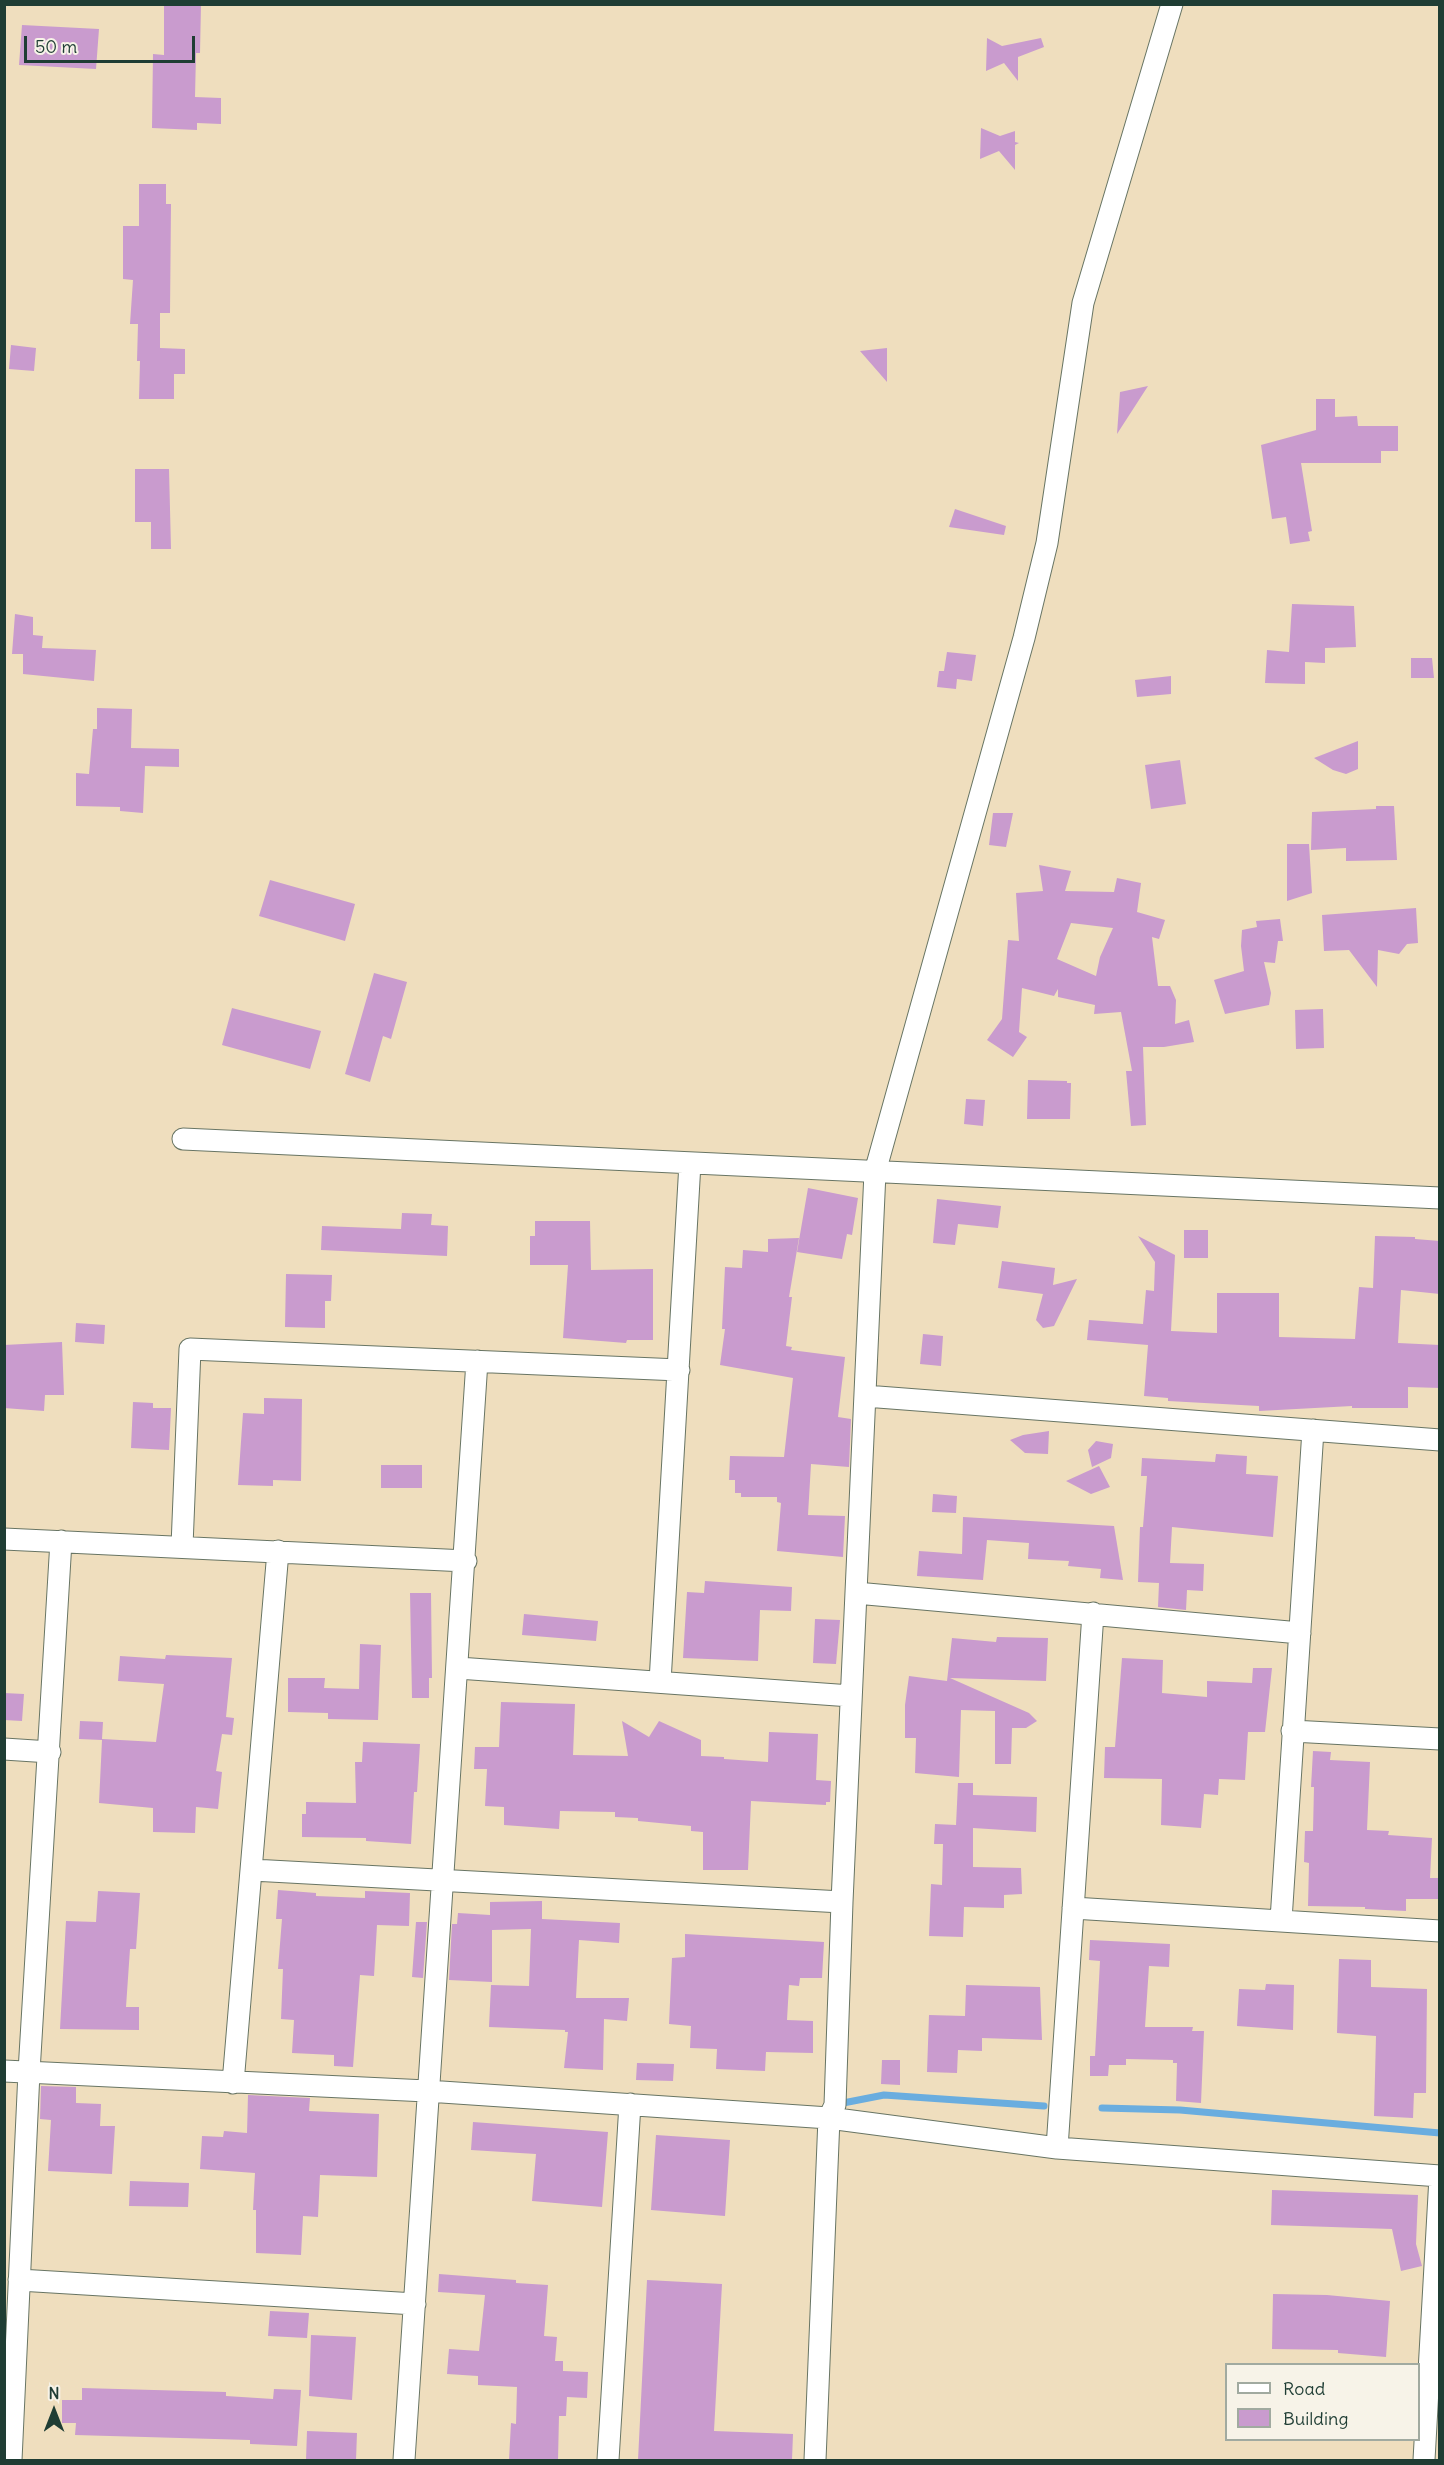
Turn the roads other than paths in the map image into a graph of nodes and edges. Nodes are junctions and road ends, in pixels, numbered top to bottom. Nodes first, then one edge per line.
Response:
1 (1172, 4) edge
2 (183, 1139) dead end
3 (690, 1163) junction
4 (875, 1172) junction
5 (1440, 1198) edge
6 (477, 1361) junction
7 (679, 1370) junction
8 (865, 1396) junction
9 (1313, 1430) junction
10 (1440, 1440) edge
11 (4, 1539) edge
12 (61, 1541) junction
13 (182, 1546) junction
14 (278, 1551) junction
15 (466, 1561) junction
16 (856, 1593) junction
17 (1093, 1613) junction
18 (1300, 1633) junction
19 (458, 1668) junction
20 (660, 1682) junction
21 (851, 1696) junction
22 (1292, 1731) junction
23 (1440, 1739) edge
24 (4, 1749) edge
25 (50, 1752) junction
26 (252, 1870) junction
27 (443, 1881) junction
28 (842, 1902) junction
29 (1074, 1908) junction
30 (1281, 1920) junction
31 (1440, 1931) edge
32 (4, 2071) edge
33 (29, 2072) junction
34 (233, 2083) junction
35 (427, 2091) junction
36 (630, 2104) junction
37 (829, 2118) junction
38 (1057, 2148) junction
39 (1440, 2176) edge
40 (19, 2280) junction
41 (415, 2304) junction
42 (11, 2460) edge
43 (404, 2460) edge
44 (608, 2460) edge
45 (815, 2460) edge
46 (1424, 2460) edge

1 - 4 street
2 - 3 street
3 - 4 street
3 - 7 street
4 - 5 street
4 - 8 street
6 - 7 street
6 - 13 street
6 - 15 street
7 - 20 street
8 - 9 street
8 - 16 street
9 - 10 street
9 - 18 street
11 - 12 street
12 - 13 street
12 - 25 street
13 - 14 street
14 - 15 street
14 - 26 street
15 - 19 street
16 - 17 street
16 - 21 street
17 - 18 street
17 - 29 street
18 - 22 street
19 - 20 street
19 - 27 street
20 - 21 street
21 - 28 street
22 - 23 street
22 - 30 street
24 - 25 street
25 - 33 street
26 - 27 street
26 - 34 street
27 - 28 street
27 - 35 street
28 - 37 street
29 - 30 street
29 - 38 street
30 - 31 street
32 - 33 street
33 - 34 street
33 - 40 street
34 - 35 street
35 - 36 street
35 - 41 street
36 - 37 street
36 - 44 street
37 - 38 street
37 - 45 street
38 - 39 street
39 - 46 street
40 - 41 street
40 - 42 street
41 - 43 street

